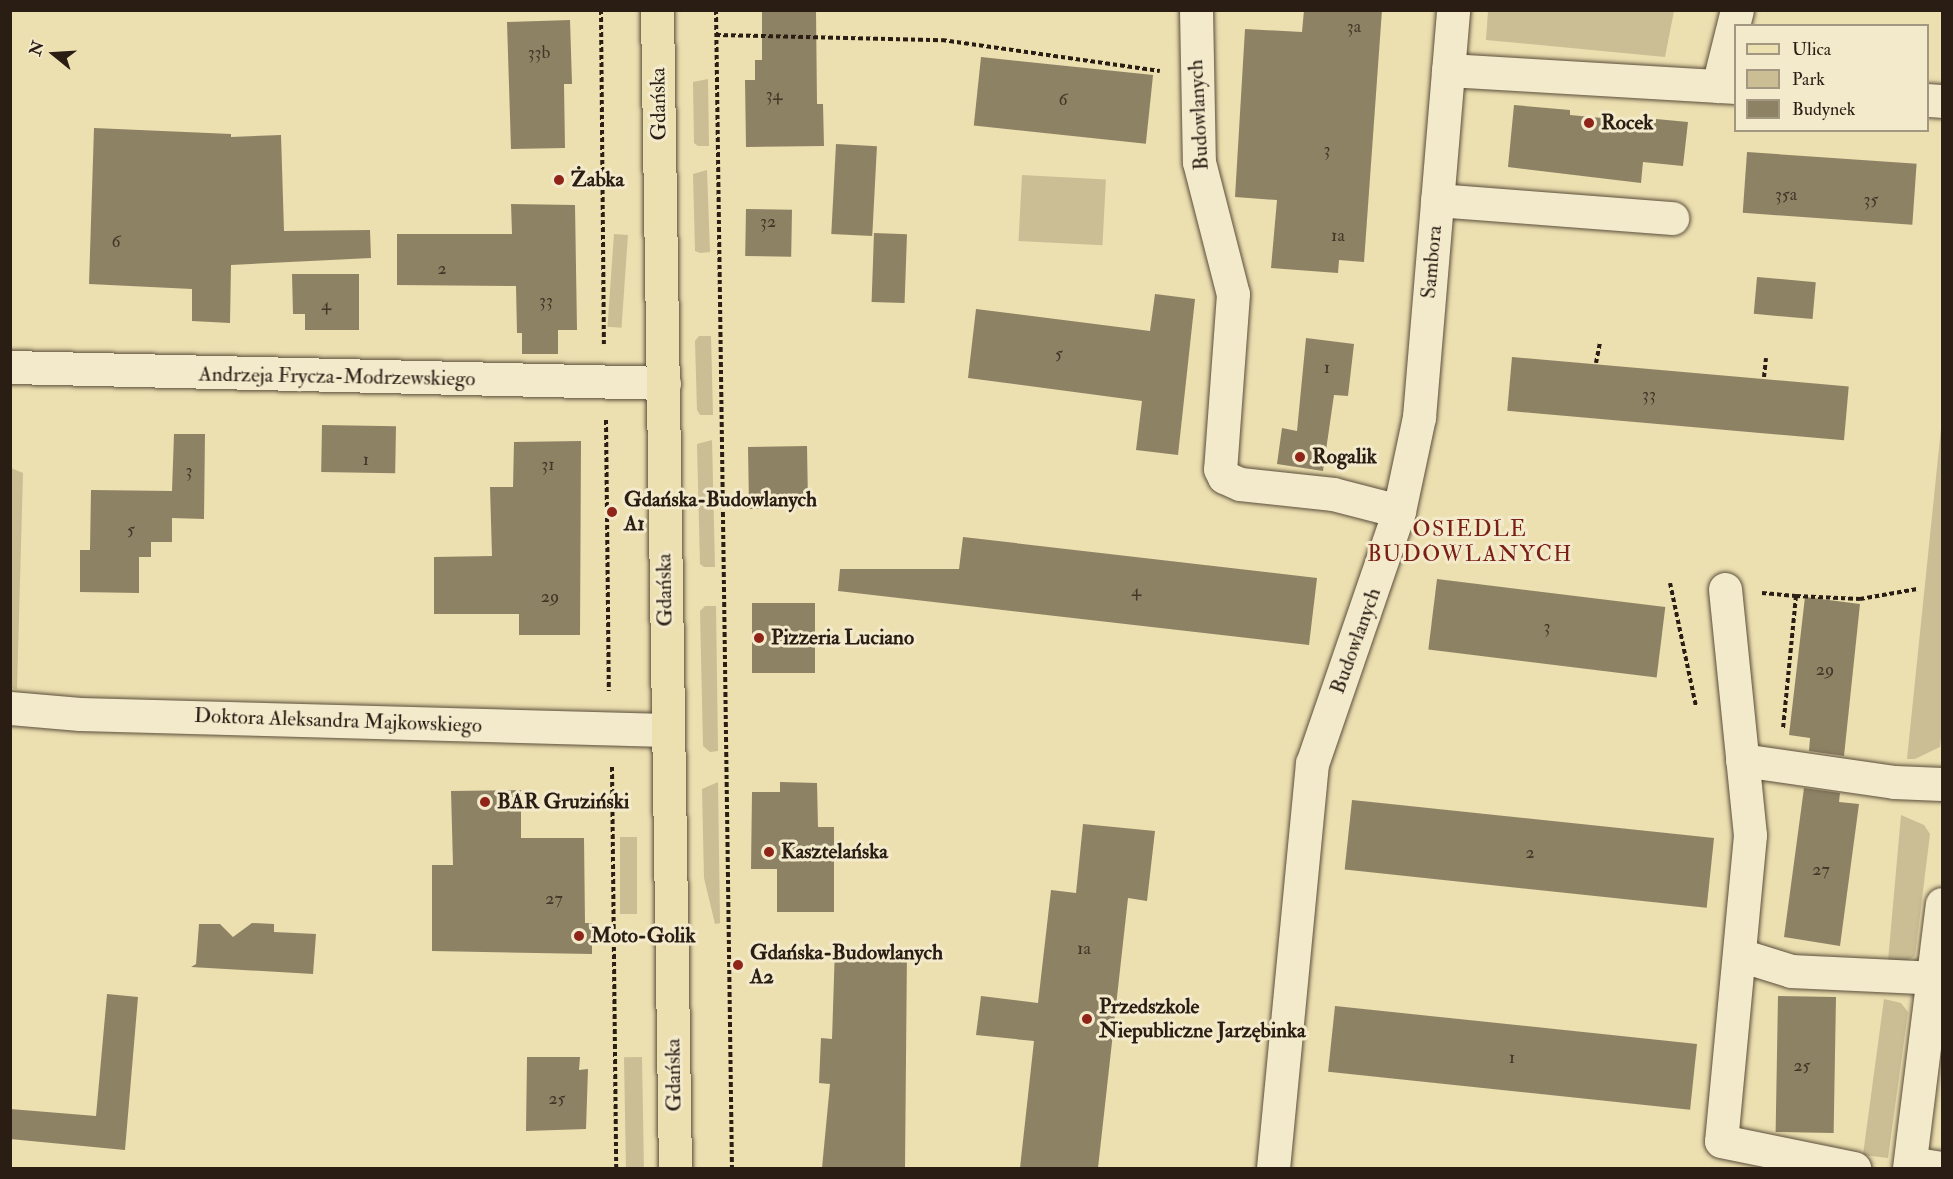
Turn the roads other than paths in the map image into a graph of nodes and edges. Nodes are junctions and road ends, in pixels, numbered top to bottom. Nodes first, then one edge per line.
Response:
1 (657, 10) edge
2 (1196, 10) edge
3 (1453, 10) edge
4 (1734, 33) edge
5 (1448, 70) junction
6 (1727, 87) edge
7 (1437, 200) junction
8 (1672, 218) dead end
9 (11, 368) edge
10 (664, 383) junction
11 (1399, 512) junction
12 (1725, 589) road end
13 (10, 708) edge
14 (666, 730) junction
15 (1742, 760) junction
16 (1942, 784) edge
17 (1942, 904) edge
18 (1740, 955) junction
19 (1938, 978) edge
20 (1910, 1166) edge
21 (675, 1168) edge
22 (1273, 1168) edge
23 (1854, 1168) edge
24 (1942, 1168) edge

1 - 10 main road, Gdańska
2 - 11 street, Budowlanych
3 - 5 street, Sambora
4 - 6 street
5 - 6 street
5 - 7 street, Sambora
7 - 8 street
7 - 11 street, Sambora
9 - 10 street, Andrzeja Frycza-Modrzewskiego
10 - 14 main road, Gdańska
11 - 22 street, Budowlanych
12 - 15 street
13 - 14 street, Doktora Aleksandra Majkowskiego
14 - 21 main road, Gdańska
15 - 16 street
15 - 18 street
17 - 19 street
18 - 19 street
18 - 23 street
19 - 20 street
20 - 24 street

